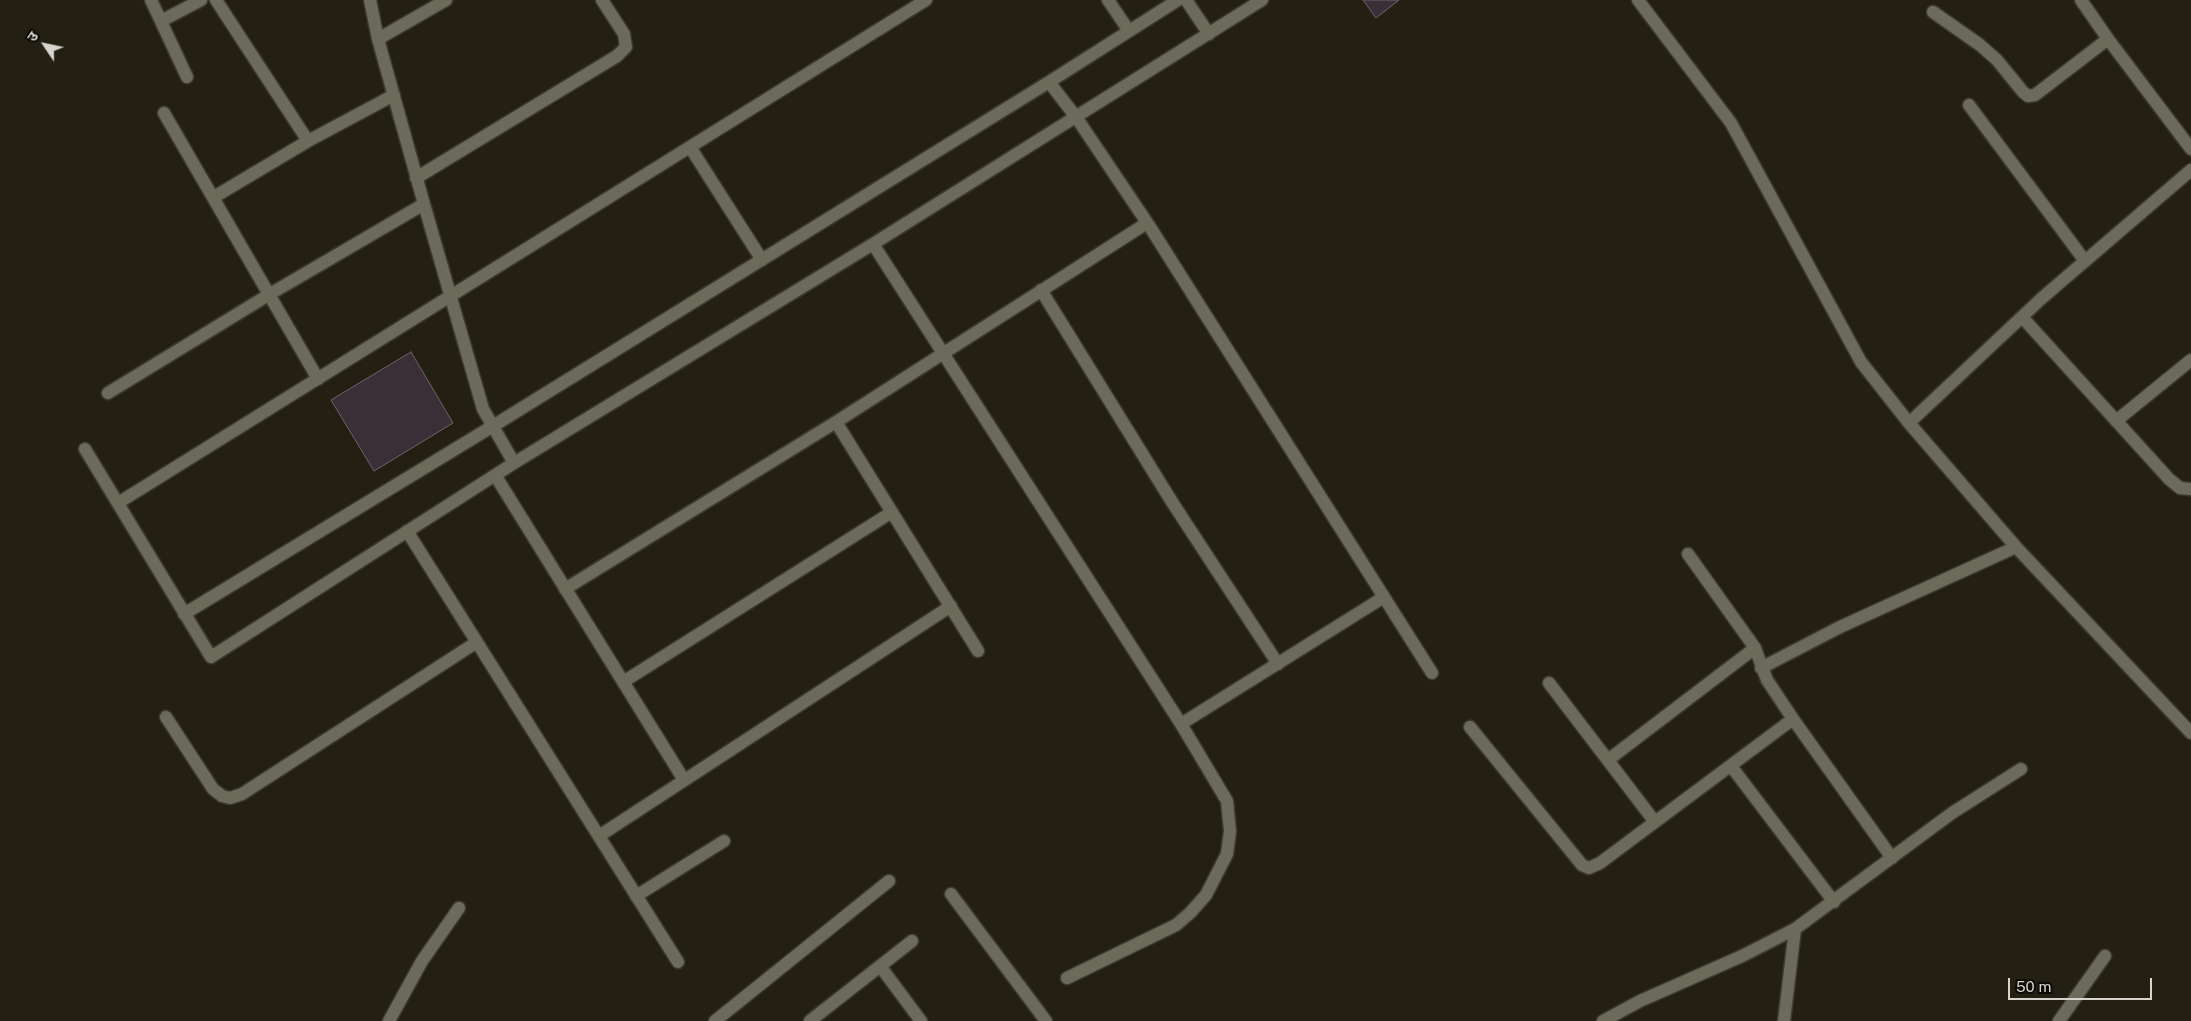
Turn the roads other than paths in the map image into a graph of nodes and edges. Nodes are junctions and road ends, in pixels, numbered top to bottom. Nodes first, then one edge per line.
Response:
1 (151, 0) edge
2 (201, 0) edge
3 (216, 0) edge
4 (370, 0) edge
5 (446, 0) edge
6 (602, 0) edge
7 (926, 0) edge
8 (1108, 0) edge
9 (1178, 0) edge
10 (1186, 0) edge
11 (1262, 0) edge
12 (1638, 0) edge
13 (2081, 0) edge
14 (1933, 12) dead end
15 (161, 21) junction
16 (1129, 31) junction
17 (1209, 34) junction
18 (378, 39) junction
19 (2108, 39) junction
20 (187, 77) dead end
21 (1049, 82) junction
22 (394, 95) junction
23 (1969, 105) dead end
24 (164, 113) dead end
25 (1076, 117) junction
26 (308, 141) junction
27 (690, 147) junction
28 (2191, 149) edge
29 (2191, 170) edge
30 (416, 178) junction
31 (214, 198) junction
32 (424, 204) junction
33 (1147, 222) junction
34 (872, 244) junction
35 (762, 260) junction
36 (2085, 261) junction
37 (1041, 290) junction
38 (270, 294) junction
39 (450, 297) junction
40 (2022, 317) junction
41 (944, 352) junction
42 (2191, 360) edge
43 (318, 379) junction
44 (108, 393) dead end
45 (2116, 420) junction
46 (836, 422) junction
47 (1909, 423) junction
48 (492, 426) junction
49 (85, 449) dead end
50 (514, 463) junction
51 (494, 475) junction
52 (2191, 489) edge
53 (118, 503) junction
54 (892, 512) junction
55 (407, 531) junction
56 (2016, 547) junction
57 (1688, 554) dead end
58 (565, 588) junction
59 (1384, 597) junction
60 (950, 606) junction
61 (184, 614) junction
62 (477, 642) junction
63 (1755, 648) junction
64 (978, 652) dead end
65 (1278, 664) junction
66 (1761, 668) junction
67 (1432, 673) dead end
68 (623, 682) junction
69 (1549, 683) dead end
70 (166, 717) dead end
71 (1792, 719) junction
72 (1181, 724) junction
73 (1470, 727) dead end
74 (2191, 733) edge
75 (1608, 760) junction
76 (1731, 766) junction
77 (2021, 769) dead end
78 (684, 780) junction
79 (1655, 822) junction
80 (599, 836) junction
81 (724, 841) dead end
82 (1892, 858) junction
83 (888, 881) dead end
84 (951, 894) dead end
85 (636, 896) junction
86 (1834, 902) junction
87 (459, 908) dead end
88 (1795, 929) junction
89 (912, 941) dead end
90 (2105, 956) dead end
91 (678, 962) dead end
92 (880, 966) junction
93 (1067, 978) dead end
94 (389, 1021) edge
95 (715, 1021) edge
96 (810, 1021) edge
97 (921, 1021) edge
98 (1046, 1021) edge
99 (1603, 1021) edge
100 (1784, 1021) edge
101 (2059, 1021) edge

1 - 15 street
2 - 15 street
3 - 26 street
4 - 18 street
5 - 18 street
6 - 30 street
7 - 27 street
8 - 16 street
9 - 16 street
10 - 17 street
11 - 17 street
12 - 47 street
13 - 19 street
14 - 19 street
15 - 20 street
16 - 21 street
17 - 25 street
18 - 22 street
19 - 28 street
21 - 25 street
21 - 35 street
22 - 26 street
22 - 30 street
23 - 36 street
24 - 31 street
25 - 33 street
25 - 34 street
26 - 31 street
27 - 35 street
27 - 39 street
29 - 36 street
30 - 32 street
31 - 38 street
32 - 38 street
32 - 39 street
33 - 37 street
33 - 59 street
34 - 41 street
34 - 50 street
35 - 48 street
36 - 40 street
37 - 41 street
37 - 65 street
38 - 43 street
38 - 44 street
39 - 43 street
39 - 48 street
40 - 45 street
40 - 47 street
41 - 46 street
41 - 72 street
42 - 45 street
43 - 53 street
45 - 52 street
46 - 54 street
46 - 58 street
47 - 56 street
48 - 50 street
48 - 61 street
49 - 53 street
50 - 51 street
51 - 55 street
51 - 58 street
53 - 61 street
54 - 60 street
54 - 68 street
55 - 61 street
55 - 62 street
56 - 66 street
56 - 74 street
57 - 63 street
58 - 68 street
59 - 65 street
59 - 67 street
60 - 64 street
60 - 78 street
62 - 70 street
62 - 80 street
63 - 66 street
63 - 75 street
65 - 72 street
66 - 71 street
68 - 78 street
69 - 75 street
71 - 76 street
71 - 82 street
72 - 93 street
73 - 79 street
75 - 79 street
76 - 79 street
76 - 86 street
77 - 82 street
78 - 80 street
80 - 85 street
81 - 85 street
82 - 86 street
83 - 95 street
84 - 98 street
85 - 91 street
86 - 88 street
87 - 94 street
88 - 99 street
88 - 100 street
89 - 92 street
90 - 101 street
92 - 96 street
92 - 97 street

